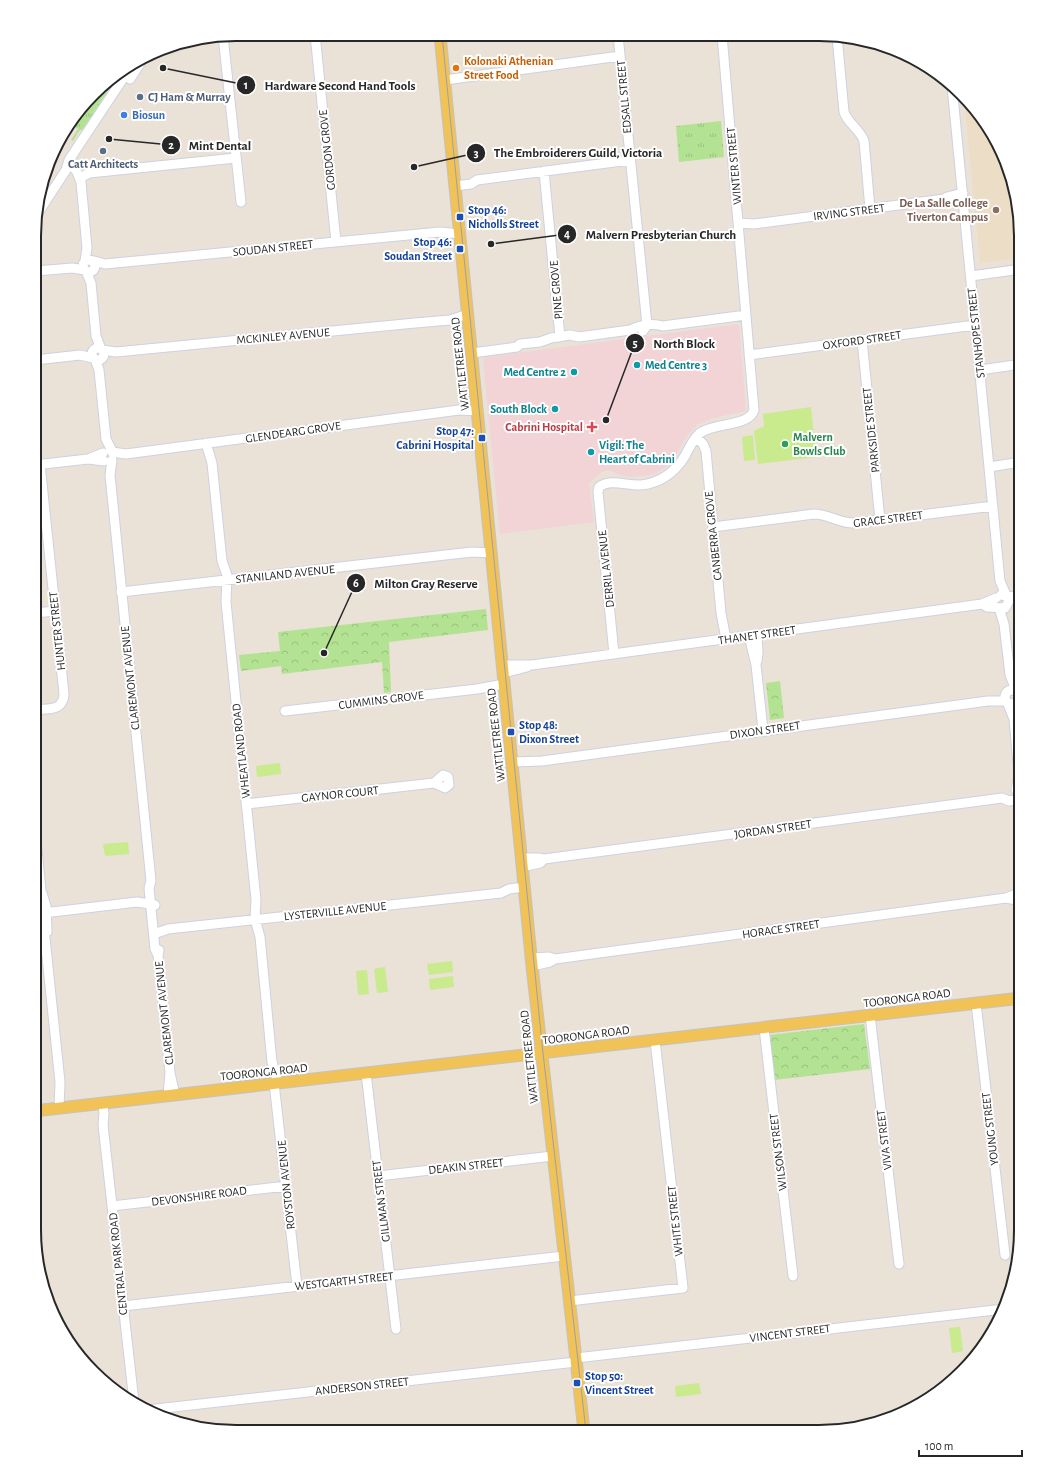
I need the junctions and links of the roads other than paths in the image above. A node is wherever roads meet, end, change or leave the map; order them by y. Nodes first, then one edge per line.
1 (224, 41) edge
2 (316, 41) edge
3 (441, 41) edge
4 (619, 41) edge
5 (723, 41) edge
6 (838, 42) edge
7 (620, 56) junction
8 (129, 73) edge
9 (445, 80) junction
10 (953, 94) edge
11 (236, 158) junction
12 (630, 160) junction
13 (67, 167) junction
14 (544, 171) junction
15 (79, 176) junction
16 (455, 183) junction
17 (963, 197) junction
18 (241, 202) dead end
19 (44, 203) edge
20 (870, 209) junction
21 (738, 226) junction
22 (460, 230) junction
23 (336, 242) junction
24 (89, 266) junction
25 (1014, 270) edge
26 (41, 271) edge
27 (971, 276) junction
28 (746, 315) junction
29 (468, 318) junction
30 (975, 325) junction
31 (645, 328) junction
32 (560, 337) junction
33 (580, 337) junction
34 (862, 340) junction
35 (540, 342) junction
36 (471, 350) junction
37 (98, 354) junction
38 (750, 355) junction
39 (41, 359) edge
40 (1014, 365) edge
41 (980, 370) junction
42 (477, 408) junction
43 (696, 437) junction
44 (210, 443) junction
45 (690, 446) junction
46 (108, 456) junction
47 (706, 460) junction
48 (1014, 463) edge
49 (41, 465) edge
50 (989, 467) junction
51 (41, 491) edge
52 (993, 506) junction
53 (880, 520) junction
54 (712, 527) junction
55 (491, 550) junction
56 (224, 581) junction
57 (121, 592) junction
58 (1014, 600) edge
59 (1002, 602) junction
60 (55, 611) junction
61 (41, 612) edge
62 (753, 635) junction
63 (723, 639) junction
64 (614, 654) junction
65 (504, 678) junction
66 (1014, 697) edge
67 (41, 710) edge
68 (285, 711) dead end
69 (1014, 719) edge
70 (763, 730) junction
71 (512, 765) junction
72 (434, 783) dead end
73 (1014, 799) edge
74 (246, 804) junction
75 (522, 863) junction
76 (525, 890) junction
77 (1014, 895) edge
78 (1006, 898) junction
79 (1014, 900) edge
80 (153, 901) junction
81 (41, 913) edge
82 (41, 918) edge
83 (258, 919) junction
84 (155, 930) junction
85 (532, 962) junction
86 (1014, 999) edge
87 (976, 1003) junction
88 (870, 1015) junction
89 (764, 1028) junction
90 (655, 1040) junction
91 (542, 1053) junction
92 (366, 1073) junction
93 (275, 1083) junction
94 (172, 1095) junction
95 (100, 1103) junction
96 (62, 1108) junction
97 (41, 1110) edge
98 (553, 1156) junction
99 (378, 1176) junction
100 (286, 1186) junction
101 (112, 1206) junction
102 (1004, 1254) dead end
103 (564, 1256) junction
104 (899, 1264) dead end
105 (390, 1276) junction
106 (792, 1276) dead end
107 (297, 1286) junction
108 (570, 1301) junction
109 (123, 1306) junction
110 (997, 1309) edge
111 (396, 1329) dead end
112 (576, 1360) junction
113 (133, 1396) edge
114 (158, 1409) edge
115 (583, 1425) edge

1 - 11 street
2 - 23 street, GORDON GROVE
3 - 9 main road, WATTLETREE ROAD
4 - 7 street, EDSALL STREET
5 - 21 street, WINTER STREET
6 - 20 street
7 - 9 street
7 - 12 street, EDSALL STREET
8 - 13 street
9 - 16 main road, WATTLETREE ROAD
10 - 17 street, STANHOPE STREET
11 - 15 street
11 - 18 street
12 - 14 street
12 - 31 street, EDSALL STREET
13 - 15 street
13 - 19 street
14 - 16 street
14 - 32 street, PINE GROVE
15 - 24 street
16 - 22 main road, WATTLETREE ROAD
17 - 20 street, IRVING STREET
17 - 27 street, STANHOPE STREET
20 - 21 street, IRVING STREET
21 - 28 street, WINTER STREET
22 - 23 street, SOUDAN STREET
22 - 29 main road, WATTLETREE ROAD
23 - 24 street, SOUDAN STREET
24 - 26 street
24 - 37 street
25 - 27 street
27 - 30 street, STANHOPE STREET
28 - 31 street
28 - 38 street, WINTER STREET
29 - 36 main road, WATTLETREE ROAD
29 - 37 street, MCKINLEY AVENUE
30 - 34 street, OXFORD STREET
30 - 41 street, STANHOPE STREET
31 - 33 street
32 - 33 street
32 - 35 street
33 - 35 street
34 - 38 street, OXFORD STREET
34 - 53 street, PARKSIDE STREET
35 - 36 street
36 - 42 main road, WATTLETREE ROAD
37 - 39 street, MCKINLEY AVENUE
37 - 46 street
38 - 43 street, WINTER STREET
40 - 41 street
41 - 50 street, STANHOPE STREET
42 - 44 street, GLENDEARG GROVE
42 - 55 main road, WATTLETREE ROAD
43 - 45 street
43 - 47 street, CANBERRA GROVE
44 - 46 street, GLENDEARG GROVE
44 - 56 street, WHEATLAND ROAD
45 - 47 street
45 - 64 street, DERRIL AVENUE
46 - 49 street, GLENDEARG GROVE
46 - 57 street, CLAREMONT AVENUE
47 - 54 street, CANBERRA GROVE
48 - 50 street
50 - 52 street, STANHOPE STREET
51 - 60 street, HUNTER STREET
52 - 53 street, GRACE STREET
52 - 59 street, STANHOPE STREET
53 - 54 street, GRACE STREET
54 - 63 street, CANBERRA GROVE
55 - 56 street, STANILAND AVENUE
55 - 65 main road, WATTLETREE ROAD
56 - 57 street, STANILAND AVENUE
56 - 74 street, WHEATLAND ROAD
57 - 80 street, CLAREMONT AVENUE
58 - 59 street, THANET STREET
59 - 62 street, THANET STREET
59 - 66 street
60 - 61 street
60 - 67 street, HUNTER STREET
62 - 63 street, THANET STREET
62 - 70 street
63 - 64 street, THANET STREET
64 - 65 street, THANET STREET
65 - 68 street, CUMMINS GROVE
65 - 71 main road, WATTLETREE ROAD
66 - 69 street
66 - 70 street, DIXON STREET
70 - 71 street, DIXON STREET
71 - 75 main road, WATTLETREE ROAD
72 - 74 street, GAYNOR COURT
73 - 75 street, JORDAN STREET
74 - 83 street, WHEATLAND ROAD
75 - 76 main road, WATTLETREE ROAD
76 - 83 street, LYSTERVILLE AVENUE
76 - 85 main road, WATTLETREE ROAD
77 - 78 street, HORACE STREET
78 - 79 street, HORACE STREET
78 - 85 street, HORACE STREET
80 - 81 street
80 - 84 street, CLAREMONT AVENUE
82 - 96 street
83 - 84 street, LYSTERVILLE AVENUE
83 - 93 street, WHEATLAND ROAD
84 - 94 street, CLAREMONT AVENUE
85 - 91 main road, WATTLETREE ROAD
86 - 87 main road, TOORONGA ROAD
87 - 88 main road, TOORONGA ROAD
87 - 102 street, YOUNG STREET
88 - 89 main road, TOORONGA ROAD
88 - 104 street, VIVA STREET
89 - 90 main road, TOORONGA ROAD
89 - 106 street, WILSON STREET
90 - 91 main road, TOORONGA ROAD
90 - 108 street, WHITE STREET
91 - 92 main road, TOORONGA ROAD
91 - 98 main road, WATTLETREE ROAD
92 - 93 main road, TOORONGA ROAD
92 - 99 street, GILLMAN STREET
93 - 94 main road, TOORONGA ROAD
93 - 100 street, ROYSTON AVENUE
94 - 95 main road, TOORONGA ROAD
95 - 96 main road, TOORONGA ROAD
95 - 101 street, CENTRAL PARK ROAD
96 - 97 main road, TOORONGA ROAD
98 - 99 street, DEAKIN STREET
98 - 103 main road, WATTLETREE ROAD
99 - 105 street, GILLMAN STREET
100 - 101 street, DEVONSHIRE ROAD
100 - 107 street, ROYSTON AVENUE
101 - 109 street, CENTRAL PARK ROAD
103 - 105 street, WESTGARTH STREET
103 - 108 main road, WATTLETREE ROAD
105 - 107 street, WESTGARTH STREET
105 - 111 street, GILLMAN STREET
107 - 109 street, WESTGARTH STREET
108 - 112 main road, WATTLETREE ROAD
109 - 113 street, CENTRAL PARK ROAD
110 - 112 street, VINCENT STREET
112 - 114 street, ANDERSON STREET
112 - 115 main road, WATTLETREE ROAD

